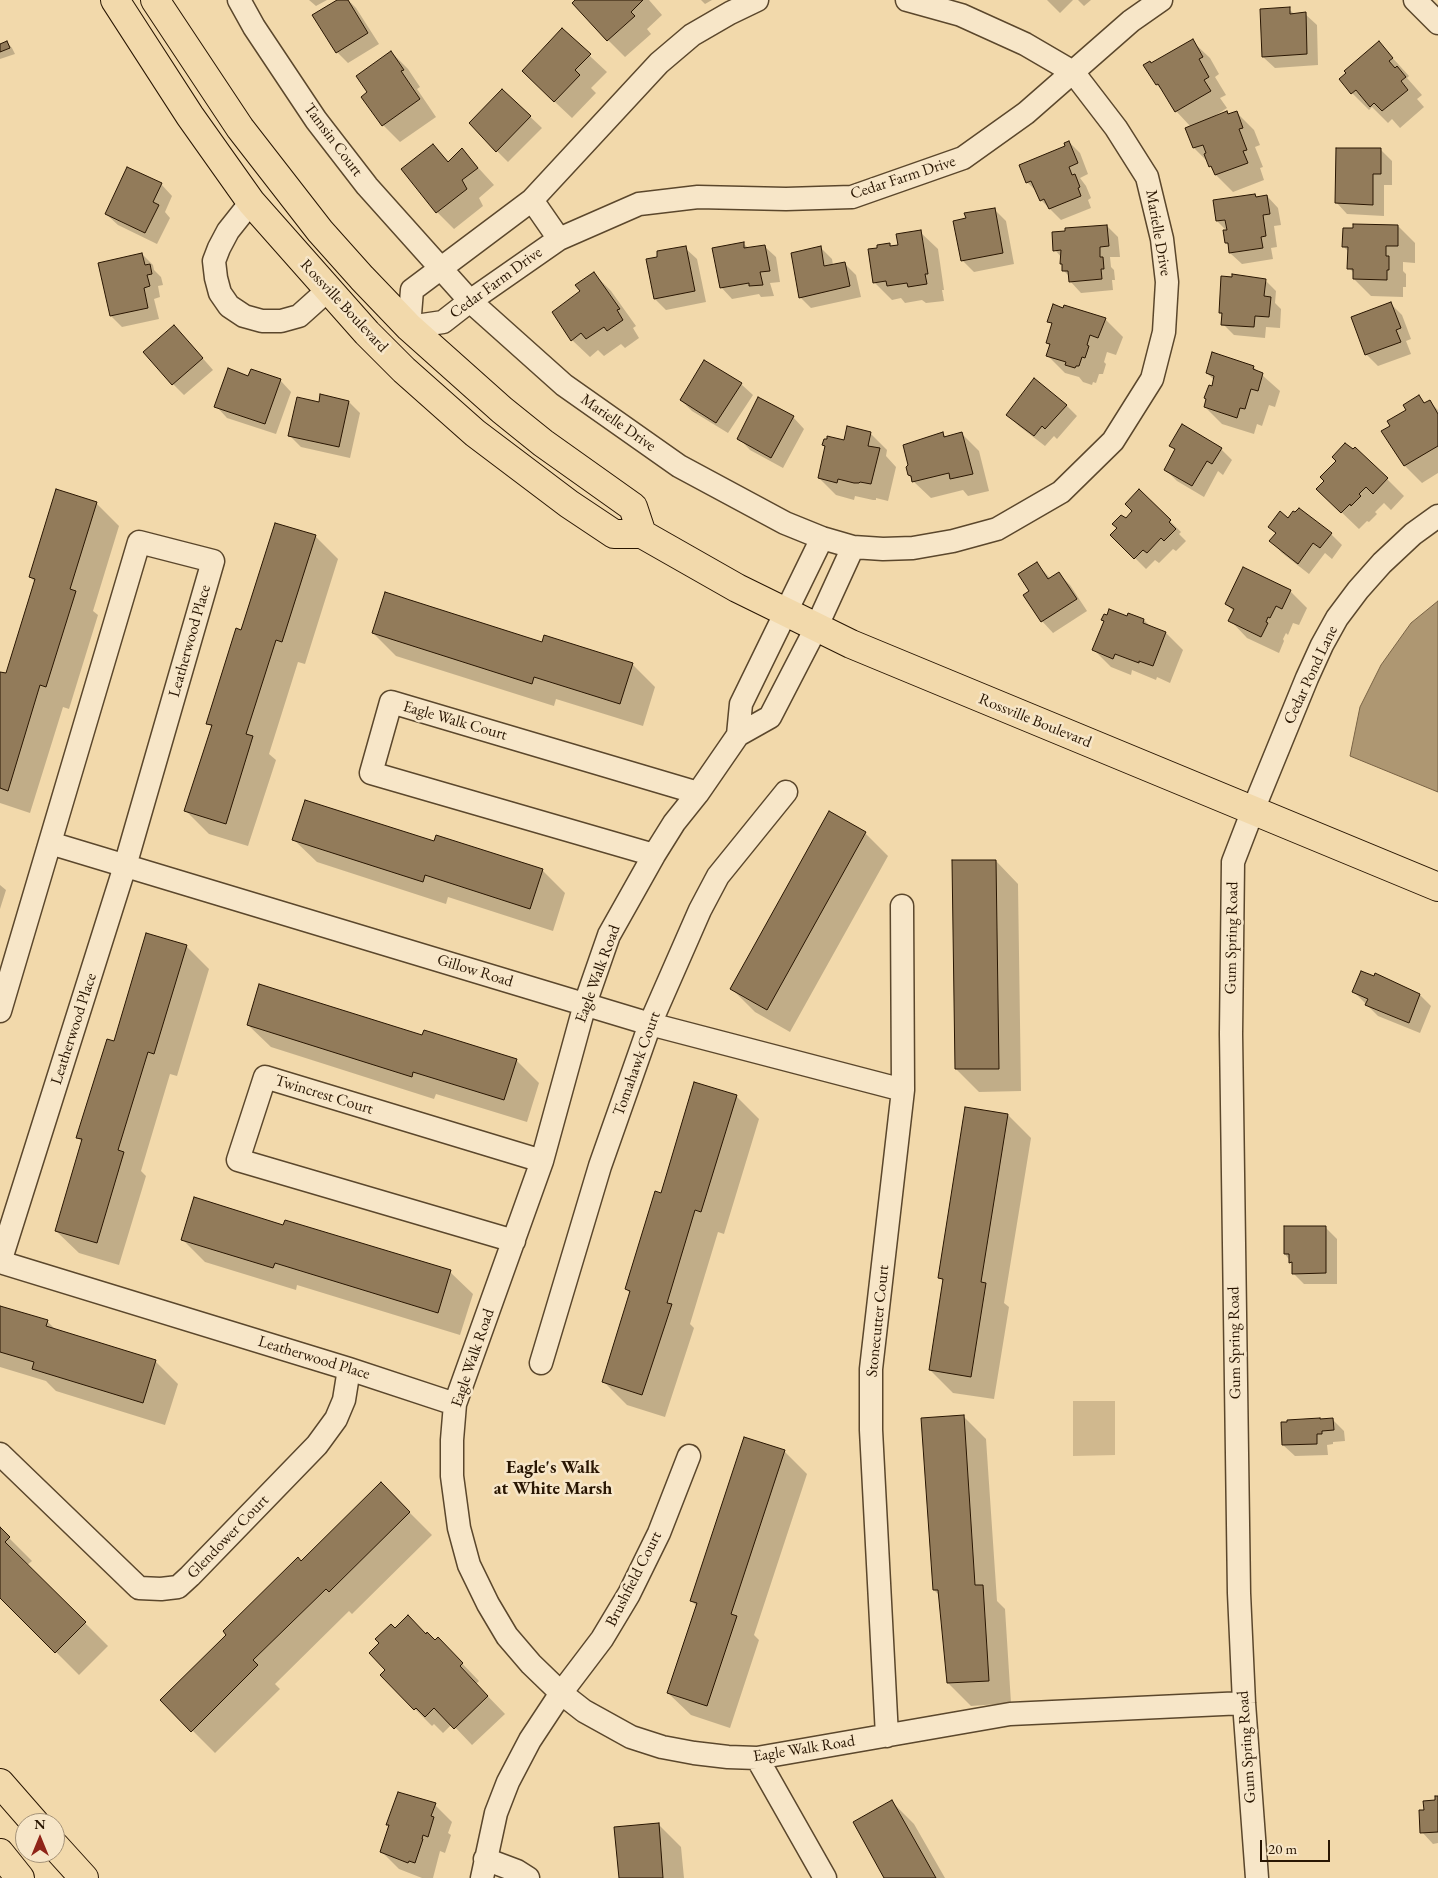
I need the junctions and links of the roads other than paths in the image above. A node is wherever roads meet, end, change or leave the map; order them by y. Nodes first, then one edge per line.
1 (114, 0) edge
2 (155, 0) edge
3 (239, 0) edge
4 (757, 0) edge
5 (907, 0) edge
6 (1162, 0) edge
7 (1415, 0) edge
8 (1438, 23) edge
9 (1074, 72) junction
10 (532, 200) junction
11 (251, 202) junction
12 (559, 239) junction
13 (442, 268) junction
14 (328, 290) junction
15 (470, 301) junction
16 (410, 327) junction
17 (1438, 516) edge
18 (642, 534) junction
19 (822, 538) junction
20 (853, 547) junction
21 (785, 613) junction
22 (816, 628) junction
23 (738, 735) junction
24 (786, 792) dead end
25 (698, 793) junction
26 (1253, 810) junction
27 (50, 843) junction
28 (654, 855) junction
29 (125, 866) junction
30 (1438, 887) edge
31 (902, 906) dead end
32 (585, 1004) junction
33 (0, 1011) edge
34 (650, 1024) junction
35 (903, 1090) junction
36 (542, 1161) junction
37 (514, 1241) junction
38 (0, 1262) edge
39 (542, 1363) dead end
40 (349, 1369) junction
41 (455, 1404) junction
42 (0, 1454) edge
43 (689, 1456) dead end
44 (561, 1693) junction
45 (1244, 1703) junction
46 (886, 1736) junction
47 (757, 1758) junction
48 (0, 1783) edge
49 (26, 1813) edge
50 (0, 1853) edge
51 (65, 1857) edge
52 (484, 1868) edge
53 (20, 1878) edge
54 (84, 1878) edge
55 (528, 1878) edge
56 (825, 1878) edge
57 (1257, 1878) edge

1 - 11 main road, Rossville Boulevard
2 - 16 main road, Rossville Boulevard
3 - 13 street, Tamsin Court
4 - 10 street
5 - 9 street
6 - 9 street, Cedar Farm Drive
7 - 8 street
9 - 12 street, Cedar Farm Drive
9 - 20 street, Marielle Drive
10 - 12 street, Cedar Farm Drive
10 - 13 street
11 - 14 main road, Rossville Boulevard
11 - 14 street
12 - 15 street, Cedar Farm Drive
13 - 15 street, Marielle Drive
13 - 16 street
14 - 18 main road, Rossville Boulevard
15 - 16 street, Cedar Farm Drive
15 - 19 street, Marielle Drive
16 - 18 main road, Rossville Boulevard
17 - 26 street, Cedar Pond Lane
18 - 21 main road, Rossville Boulevard
19 - 20 street, Marielle Drive
19 - 21 street
20 - 22 street
21 - 22 main road, Rossville Boulevard
21 - 23 street, Eagle Walk Road
22 - 23 street, Eagle Walk Road
22 - 26 main road, Rossville Boulevard
23 - 25 street, Eagle Walk Road
24 - 34 street, Tomahawk Court
25 - 28 street, Eagle Walk Road
25 - 28 street, Eagle Walk Court
26 - 30 main road, Rossville Boulevard
26 - 45 street, Gum Spring Road
27 - 29 street, Gillow Road
27 - 29 street, Leatherwood Place
27 - 33 street, Leatherwood Place
28 - 32 street, Eagle Walk Road
29 - 32 street, Gillow Road
29 - 38 street, Leatherwood Place
31 - 35 street, Stonecutter Court
32 - 34 street, Gillow Road
32 - 36 street, Eagle Walk Road
34 - 35 street, Gillow Road
34 - 39 street, Tomahawk Court
35 - 46 street, Stonecutter Court
36 - 37 street, Eagle Walk Road
36 - 37 street, Twincrest Court
37 - 41 street, Eagle Walk Road
38 - 40 street, Leatherwood Place
40 - 41 street, Leatherwood Place
40 - 42 street, Glendower Court
41 - 44 street, Eagle Walk Road
43 - 44 street, Brushfield Court
44 - 47 street, Eagle Walk Road
44 - 52 street, Brushfield Court
45 - 46 street, Eagle Walk Road
45 - 57 street, Gum Spring Road
46 - 47 street, Eagle Walk Road
47 - 56 street
48 - 49 main road
50 - 53 main road
51 - 54 main road
52 - 55 street

